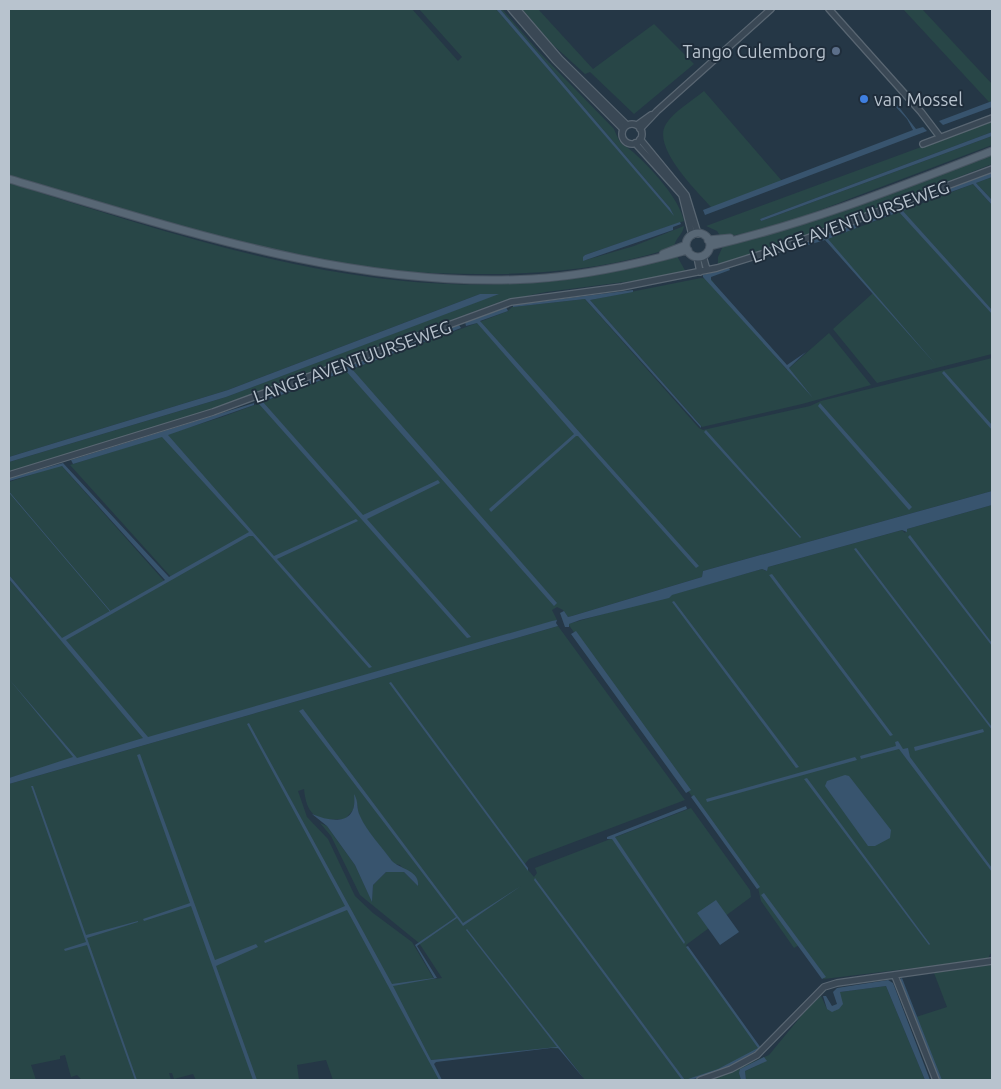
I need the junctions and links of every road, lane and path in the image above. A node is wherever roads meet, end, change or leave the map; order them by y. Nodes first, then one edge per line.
1 (511, 9) edge
2 (516, 9) edge
3 (771, 9) edge
4 (829, 9) edge
5 (992, 118) edge
6 (625, 127) junction
7 (639, 127) junction
8 (940, 137) junction
9 (637, 141) junction
10 (923, 144) dead end
11 (992, 151) edge
12 (992, 169) edge
13 (9, 179) edge
14 (695, 234) junction
15 (709, 243) junction
16 (687, 248) junction
17 (700, 256) junction
18 (703, 271) junction
19 (9, 475) edge
20 (992, 961) edge
21 (895, 976) junction
22 (700, 1080) edge
23 (936, 1080) edge

1 - 6 street
2 - 6 street
3 - 7 street
4 - 8 street
5 - 8 street
6 - 7 street
6 - 9 street
7 - 9 street
8 - 10 street
9 - 14 street
11 - 15 main road
12 - 18 street, LANGE AVENTUURSEWEG
13 - 16 main road
14 - 15 main road
14 - 16 main road
15 - 17 main road
16 - 17 main road
17 - 18 street
18 - 19 street, LANGE AVENTUURSEWEG
20 - 21 street
21 - 22 street
21 - 23 street

